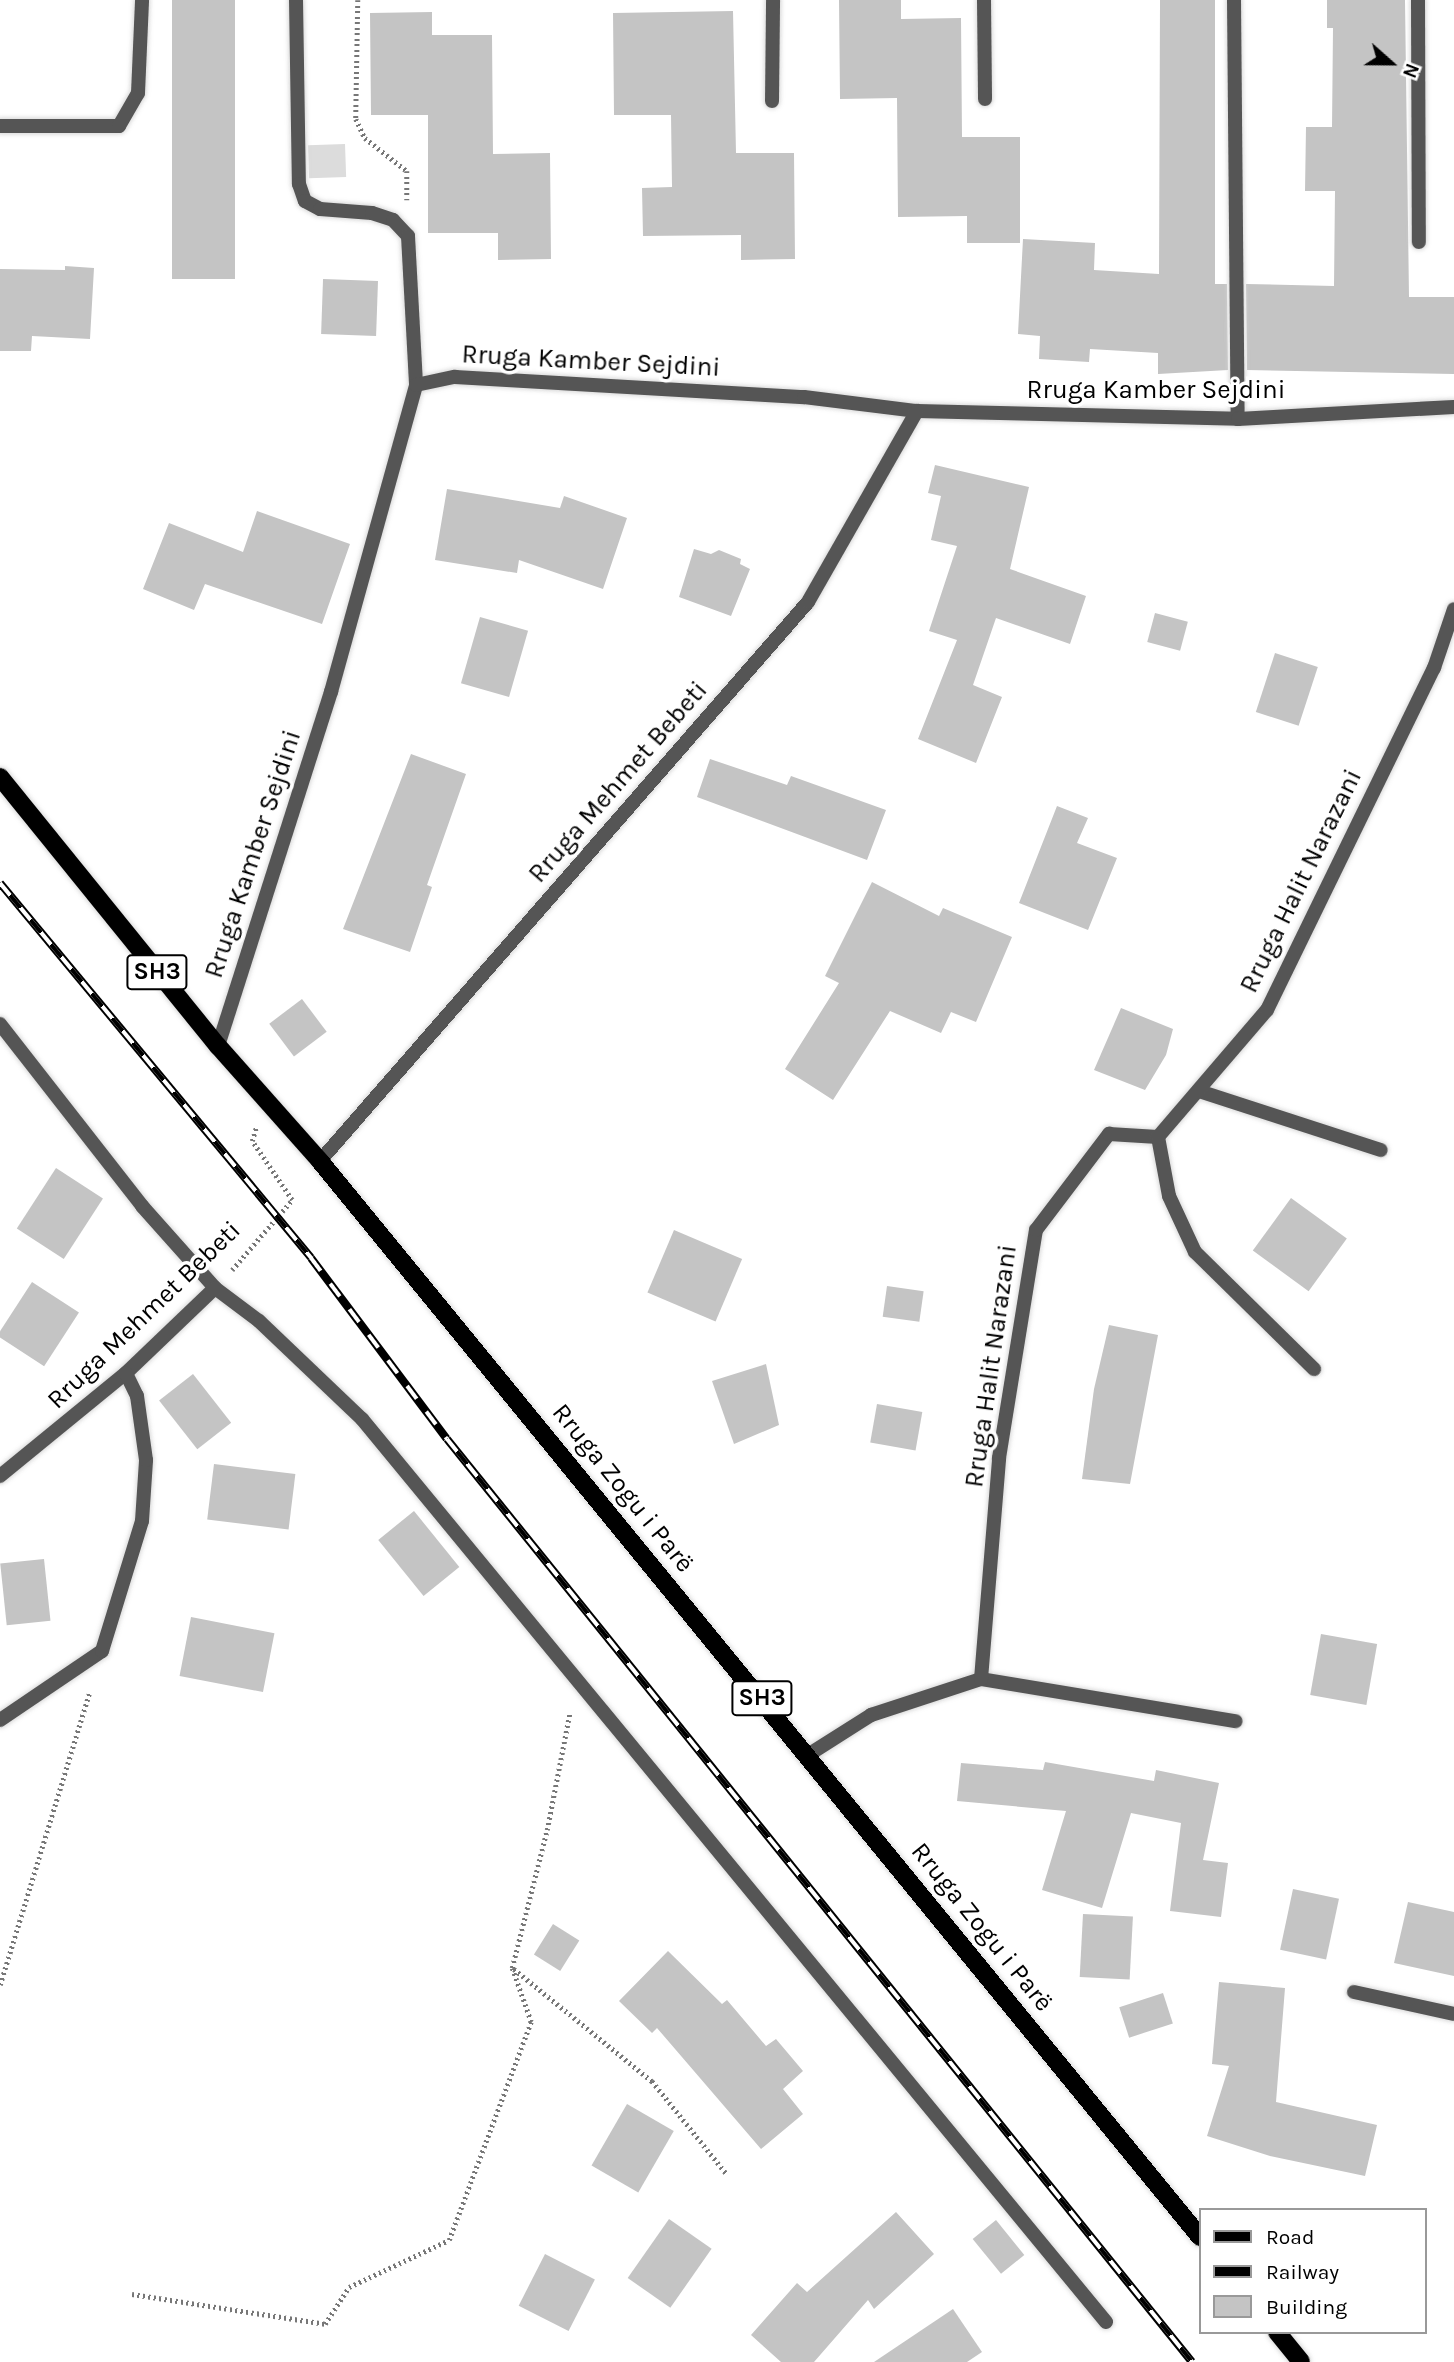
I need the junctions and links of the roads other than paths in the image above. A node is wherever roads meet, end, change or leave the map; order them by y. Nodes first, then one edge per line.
1 (142, 0) edge
2 (296, 0) edge
3 (772, 0) edge
4 (984, 0) edge
5 (1234, 0) edge
6 (1418, 0) edge
7 (985, 99) dead end
8 (772, 101) dead end
9 (0, 126) edge
10 (1419, 242) dead end
11 (416, 385) junction
12 (1454, 407) edge
13 (918, 411) junction
14 (1238, 419) junction
15 (1454, 609) edge
16 (0, 777) edge
17 (0, 1024) edge
18 (218, 1046) junction
19 (1199, 1091) junction
20 (1158, 1137) junction
21 (1381, 1150) dead end
22 (320, 1161) junction
23 (215, 1288) junction
24 (1314, 1369) dead end
25 (126, 1373) junction
26 (2, 1473) edge
27 (981, 1679) junction
28 (0, 1720) edge
29 (1236, 1721) dead end
30 (808, 1755) junction
31 (1354, 1992) dead end
32 (1454, 2014) edge
33 (1198, 2235) edge
34 (1106, 2322) dead end
35 (1279, 2334) edge
36 (1301, 2362) edge

1 - 9 street
2 - 11 street
3 - 8 street
4 - 7 street
5 - 14 street
6 - 10 street
11 - 13 street, Rruga Kamber Sejdini
11 - 18 street, Rruga Kamber Sejdini
12 - 14 street, Rruga Kamber Sejdini
13 - 14 street, Rruga Kamber Sejdini
13 - 22 street, Rruga Mehmet Bebeti
15 - 19 street, Rruga Halit Narazani
16 - 18 main road, Rruga Zogu i Parë / SH3
17 - 23 street
18 - 22 main road, Rruga Zogu i Parë / SH3
19 - 20 street, Rruga Halit Narazani
19 - 21 street
20 - 24 street
20 - 27 street, Rruga Halit Narazani
22 - 30 main road, Rruga Zogu i Parë / SH3
23 - 25 street, Rruga Mehmet Bebeti
23 - 34 street
25 - 26 street, Rruga Mehmet Bebeti
25 - 28 street
27 - 29 street
27 - 30 street
30 - 33 main road, Rruga Zogu i Parë / SH3
31 - 32 street
35 - 36 main road

